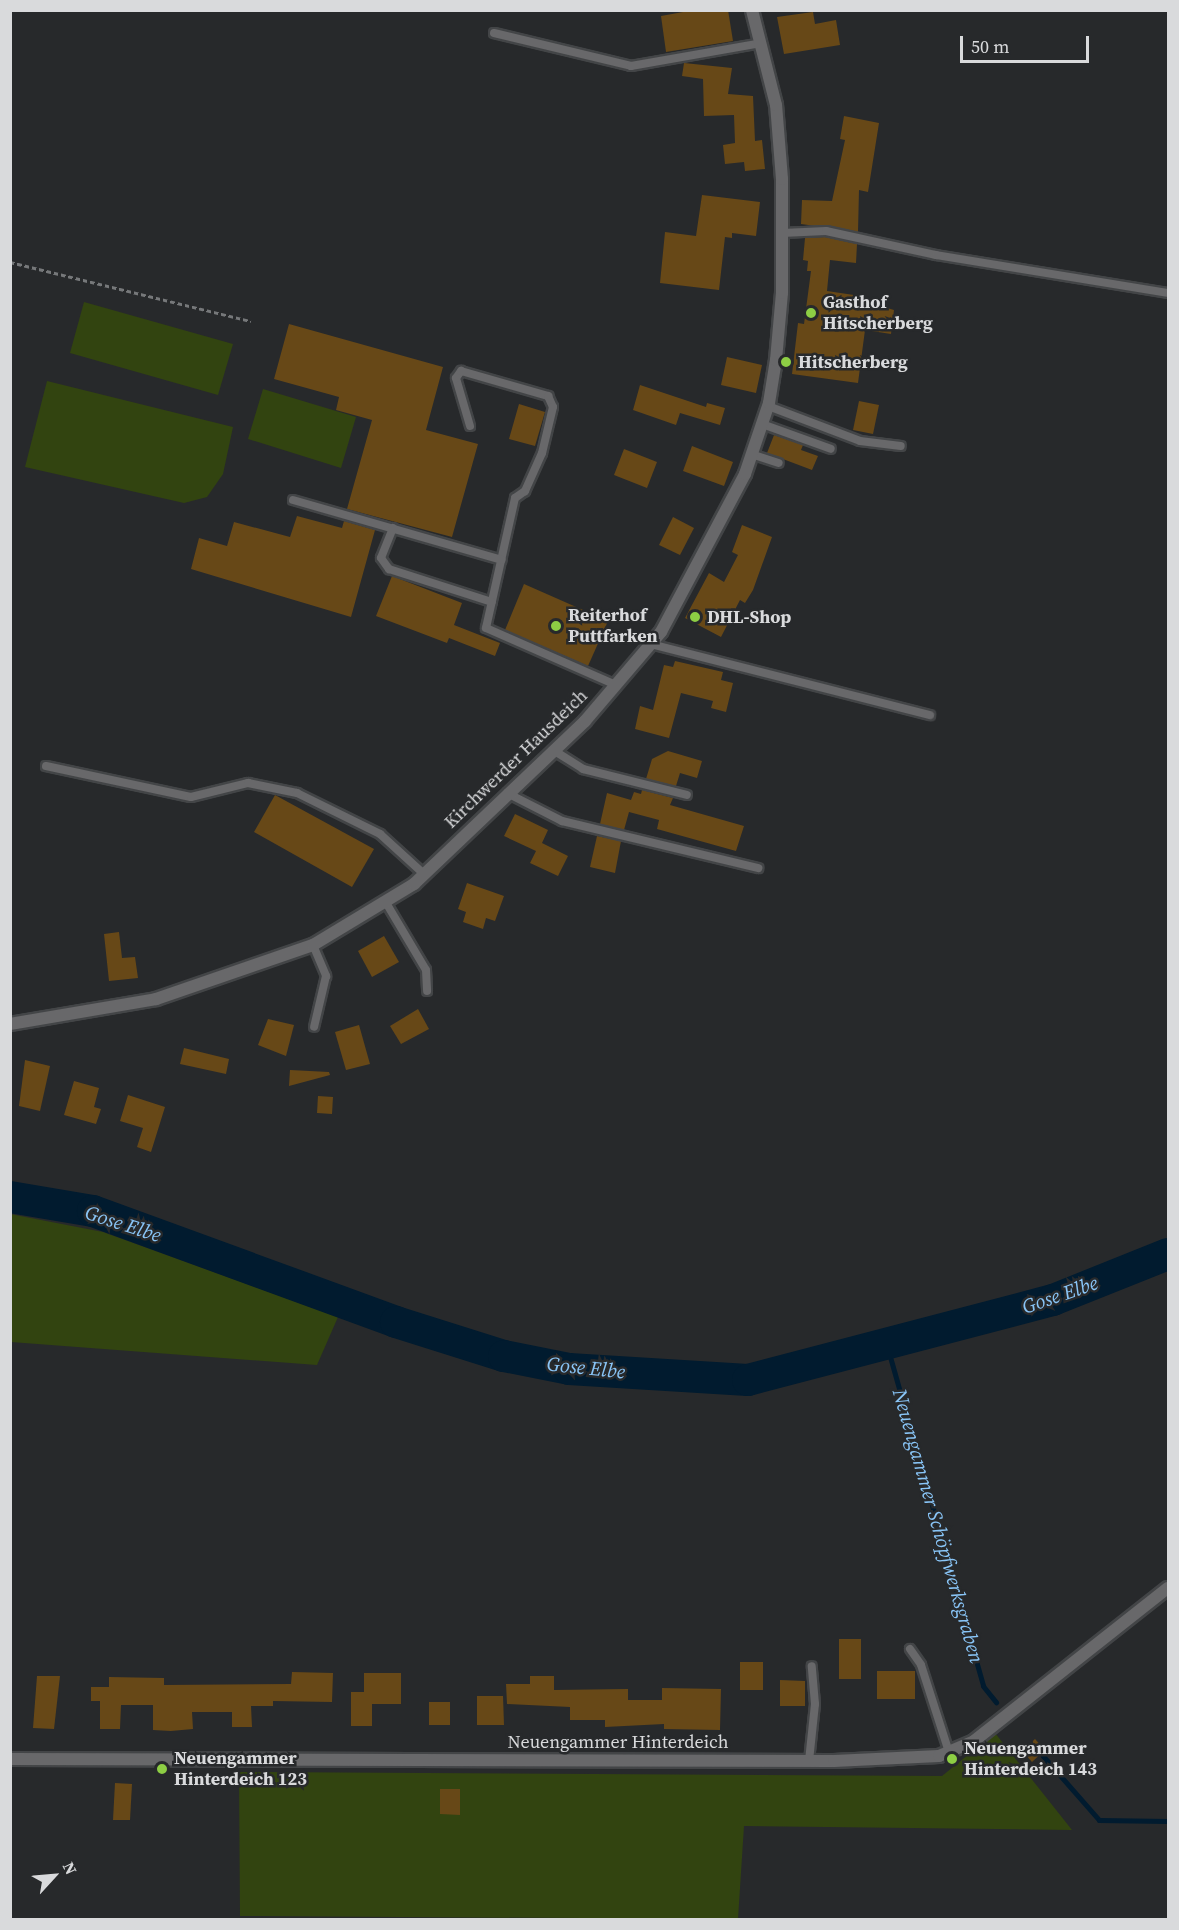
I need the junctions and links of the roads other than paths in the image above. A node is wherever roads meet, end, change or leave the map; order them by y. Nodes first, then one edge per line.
1 (752, 10) edge
2 (494, 33) dead end
3 (760, 43) junction
4 (782, 233) junction
5 (1168, 293) edge
6 (768, 406) junction
7 (762, 424) junction
8 (470, 426) dead end
9 (901, 446) dead end
10 (831, 449) dead end
11 (751, 454) junction
12 (779, 464) dead end
13 (293, 500) dead end
14 (393, 528) junction
15 (502, 560) junction
16 (492, 602) junction
17 (651, 644) junction
18 (616, 685) junction
19 (930, 715) dead end
20 (553, 750) junction
21 (46, 766) dead end
22 (507, 793) junction
23 (687, 795) dead end
24 (758, 868) dead end
25 (424, 874) junction
26 (385, 901) junction
27 (314, 945) junction
28 (427, 991) dead end
29 (10, 1024) edge
30 (314, 1027) dead end
31 (1168, 1588) edge
32 (910, 1649) dead end
33 (812, 1666) dead end
34 (949, 1752) junction
35 (10, 1760) edge
36 (809, 1761) junction

1 - 3 street, Kirchwerder Hausdeich
2 - 3 lane
3 - 4 street, Kirchwerder Hausdeich
4 - 5 lane
4 - 6 street, Kirchwerder Hausdeich
6 - 7 street, Kirchwerder Hausdeich
6 - 9 lane
7 - 10 lane
7 - 11 street, Kirchwerder Hausdeich
8 - 15 lane
11 - 12 lane
11 - 17 street, Kirchwerder Hausdeich
13 - 14 lane
14 - 15 lane
14 - 16 lane
15 - 16 lane
16 - 18 lane
17 - 18 street, Kirchwerder Hausdeich
17 - 19 lane
18 - 20 street, Kirchwerder Hausdeich
20 - 22 street, Kirchwerder Hausdeich
20 - 23 lane
21 - 25 lane
22 - 24 lane
22 - 25 street, Kirchwerder Hausdeich
25 - 26 street, Kirchwerder Hausdeich
26 - 27 street, Kirchwerder Hausdeich
26 - 28 lane
27 - 29 street, Kirchwerder Hausdeich
27 - 30 lane
31 - 34 street, Neuengammer Hinterdeich
32 - 34 lane
33 - 36 lane
34 - 36 street, Neuengammer Hinterdeich
35 - 36 street, Neuengammer Hinterdeich

